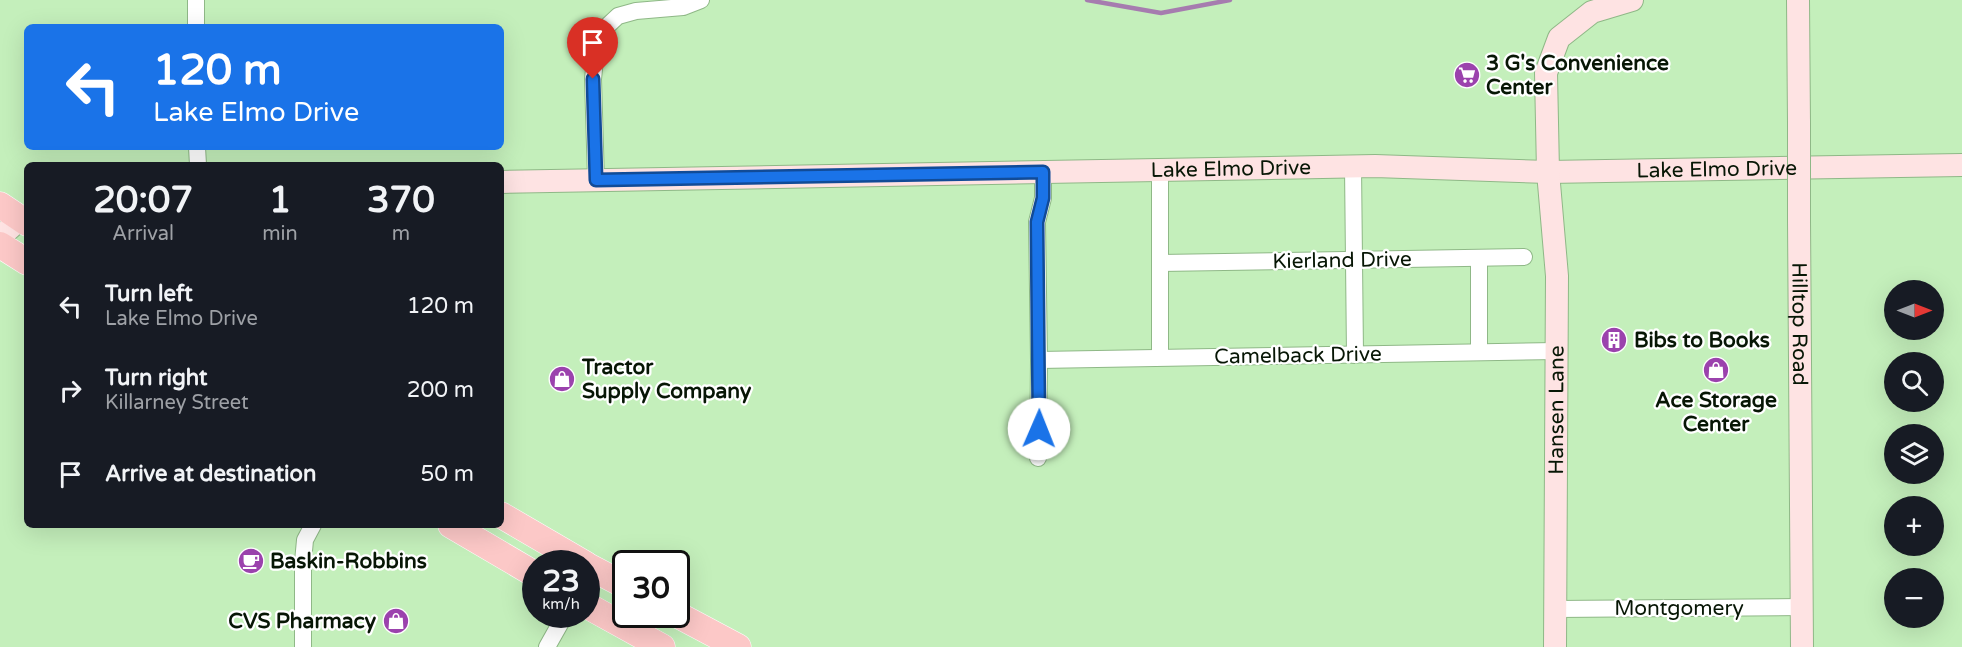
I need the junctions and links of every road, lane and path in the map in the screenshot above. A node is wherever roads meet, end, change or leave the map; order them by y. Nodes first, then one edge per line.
1 (196, 0) edge
2 (701, 0) edge
3 (1632, 0) edge
4 (1798, 0) edge
5 (196, 24) edge
6 (1962, 165) edge
7 (1353, 166) junction
8 (1160, 170) junction
9 (1043, 172) junction
10 (1548, 172) junction
11 (596, 180) junction
12 (504, 182) edge
13 (19, 216) edge
14 (0, 237) edge
15 (0, 245) edge
16 (1524, 257) dead end
17 (1479, 258) junction
18 (1355, 259) junction
19 (24, 260) edge
20 (1160, 263) junction
21 (1479, 351) junction
22 (1557, 351) junction
23 (1355, 355) junction
24 (1160, 357) junction
25 (1039, 360) junction
26 (1038, 458) dead end
27 (504, 517) edge
28 (311, 528) edge
29 (456, 528) edge
30 (562, 550) edge
31 (522, 567) edge
32 (1802, 607) junction
33 (1555, 609) junction
34 (600, 613) edge
35 (690, 623) edge
36 (558, 628) edge
37 (724, 644) edge
38 (303, 647) edge
39 (548, 647) edge
40 (662, 647) edge
41 (1555, 647) edge
42 (1802, 647) edge

1 - 5 street
2 - 11 street
3 - 10 main road, Hansen Lane
4 - 32 main road, Hilltop Road, bridge
6 - 10 main road, Lake Elmo Drive
7 - 8 main road, Lake Elmo Drive
7 - 10 main road, Lake Elmo Drive
7 - 18 street
8 - 9 main road, Lake Elmo Drive
8 - 20 street
9 - 11 main road, Lake Elmo Drive
9 - 25 street
10 - 22 main road, Hansen Lane
11 - 12 main road, Lake Elmo Drive
13 - 14 main road
15 - 19 main road
16 - 17 street, Kierland Drive
17 - 18 street, Kierland Drive
17 - 21 street
18 - 20 street, Kierland Drive
18 - 23 street
20 - 24 street
21 - 22 street, Camelback Drive
21 - 23 street, Camelback Drive
22 - 33 main road, Hansen Lane
23 - 24 street, Camelback Drive
24 - 25 street, Camelback Drive
25 - 26 street
27 - 30 main road
28 - 38 street
29 - 31 main road
32 - 33 street, Montgomery
32 - 42 main road, Hilltop Road
33 - 41 main road, Hansen Lane
34 - 40 main road
35 - 37 main road
36 - 39 street

